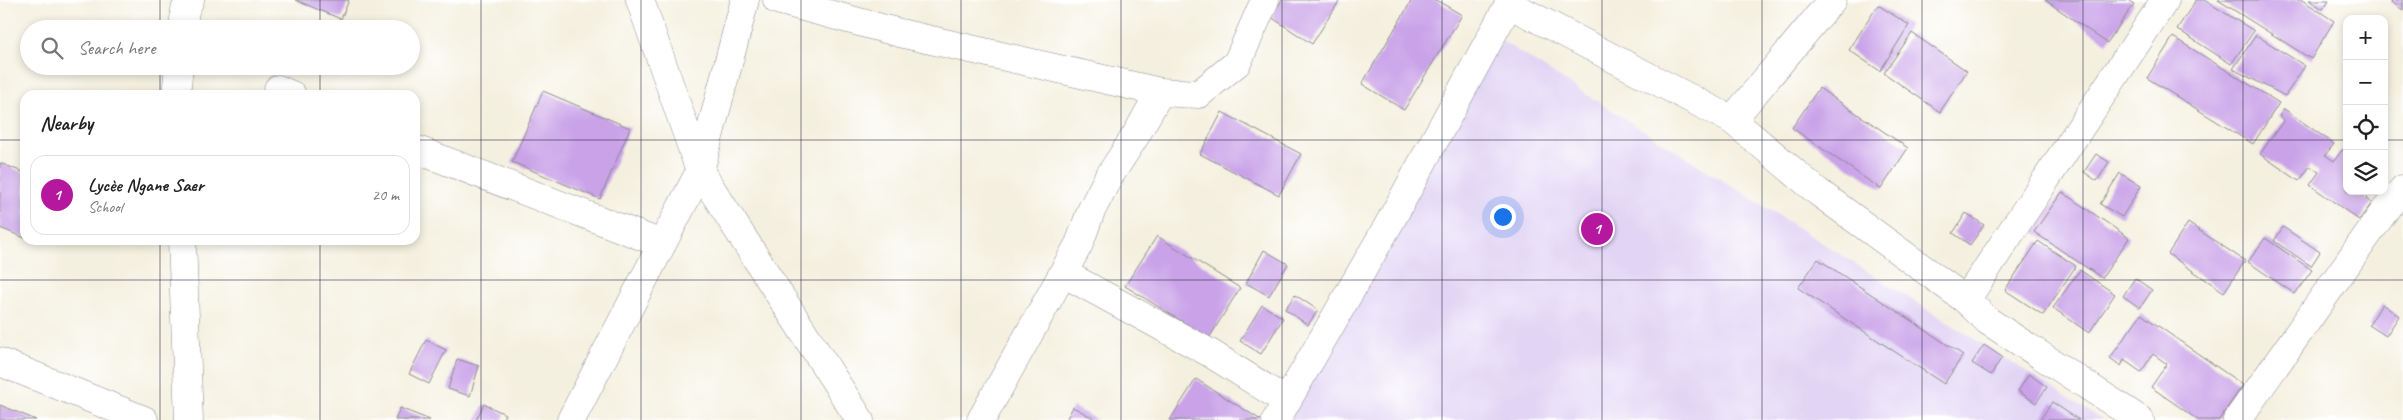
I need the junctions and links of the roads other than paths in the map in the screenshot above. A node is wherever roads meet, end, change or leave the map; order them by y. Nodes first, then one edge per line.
1 (190, 0) edge
2 (640, 0) edge
3 (745, 0) edge
4 (777, 0) edge
5 (1265, 0) edge
6 (1832, 0) edge
7 (2165, 0) edge
8 (1510, 2) edge
9 (184, 20) edge
10 (179, 75) edge
11 (177, 90) edge
12 (1160, 92) junction
13 (1732, 120) junction
14 (420, 151) edge
15 (700, 171) junction
16 (2403, 189) edge
17 (662, 244) junction
18 (182, 245) edge
19 (1062, 273) junction
20 (1966, 300) junction
21 (0, 362) edge
22 (1281, 411) edge
23 (144, 420) edge
24 (189, 420) edge
25 (571, 420) edge
26 (860, 420) edge
27 (981, 420) edge
28 (2140, 420) edge
29 (2238, 420) edge

1 - 9 street
2 - 15 street
3 - 15 street
4 - 12 street
5 - 12 street
6 - 13 street
7 - 20 street
8 - 13 street
8 - 22 street
10 - 11 street
12 - 19 street
13 - 20 street
14 - 17 street
15 - 17 street
15 - 26 street
16 - 29 street
17 - 25 street
18 - 24 street
19 - 22 street
19 - 27 street
20 - 28 street
21 - 23 street

